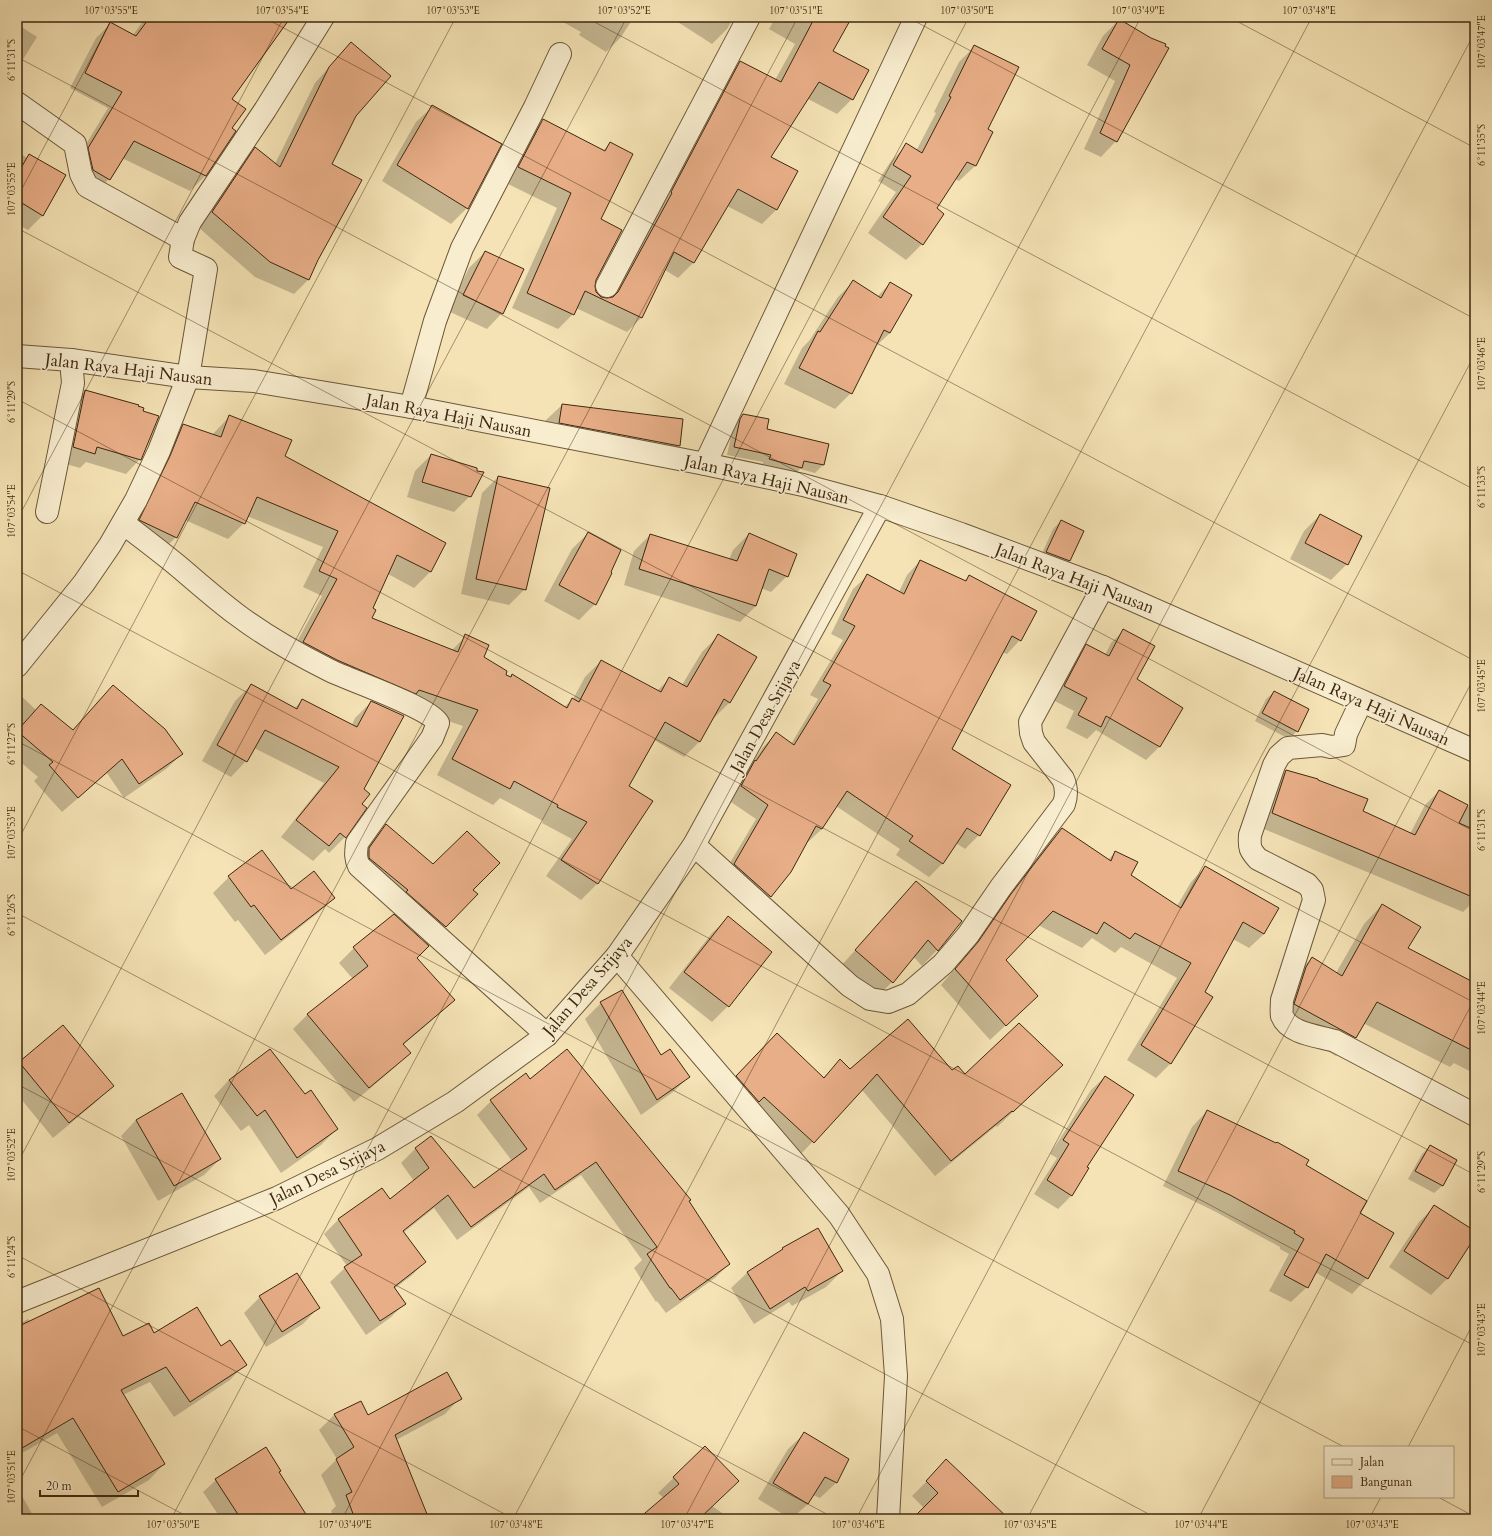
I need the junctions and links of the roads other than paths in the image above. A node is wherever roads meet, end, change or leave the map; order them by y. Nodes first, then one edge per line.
1 (323, 17) edge
2 (749, 17) edge
3 (916, 17) edge
4 (560, 54) dead end
5 (17, 103) edge
6 (183, 238) junction
7 (607, 286) dead end
8 (17, 356) edge
9 (71, 360) junction
10 (188, 377) junction
11 (411, 407) junction
12 (705, 464) junction
13 (880, 506) junction
14 (47, 512) dead end
15 (123, 523) junction
16 (1103, 587) junction
17 (17, 666) edge
18 (1361, 702) junction
19 (1473, 746) edge
20 (694, 845) junction
21 (617, 956) junction
22 (547, 1035) junction
23 (1475, 1115) edge
24 (17, 1302) edge
25 (888, 1519) edge

1 - 6 street
2 - 7 street
3 - 12 street
4 - 11 street
5 - 6 street
6 - 10 street
8 - 9 street, Jalan Raya Haji Nausan
9 - 10 street, Jalan Raya Haji Nausan
9 - 14 street
10 - 11 street, Jalan Raya Haji Nausan
10 - 15 street
11 - 12 street, Jalan Raya Haji Nausan
12 - 13 street, Jalan Raya Haji Nausan
13 - 16 street, Jalan Raya Haji Nausan
13 - 20 street, Jalan Desa Srijaya
15 - 17 street
15 - 22 street
16 - 18 street, Jalan Raya Haji Nausan
16 - 20 street
18 - 19 street, Jalan Raya Haji Nausan
18 - 23 street
20 - 21 street, Jalan Desa Srijaya
21 - 22 street, Jalan Desa Srijaya
21 - 25 street
22 - 24 street, Jalan Desa Srijaya

